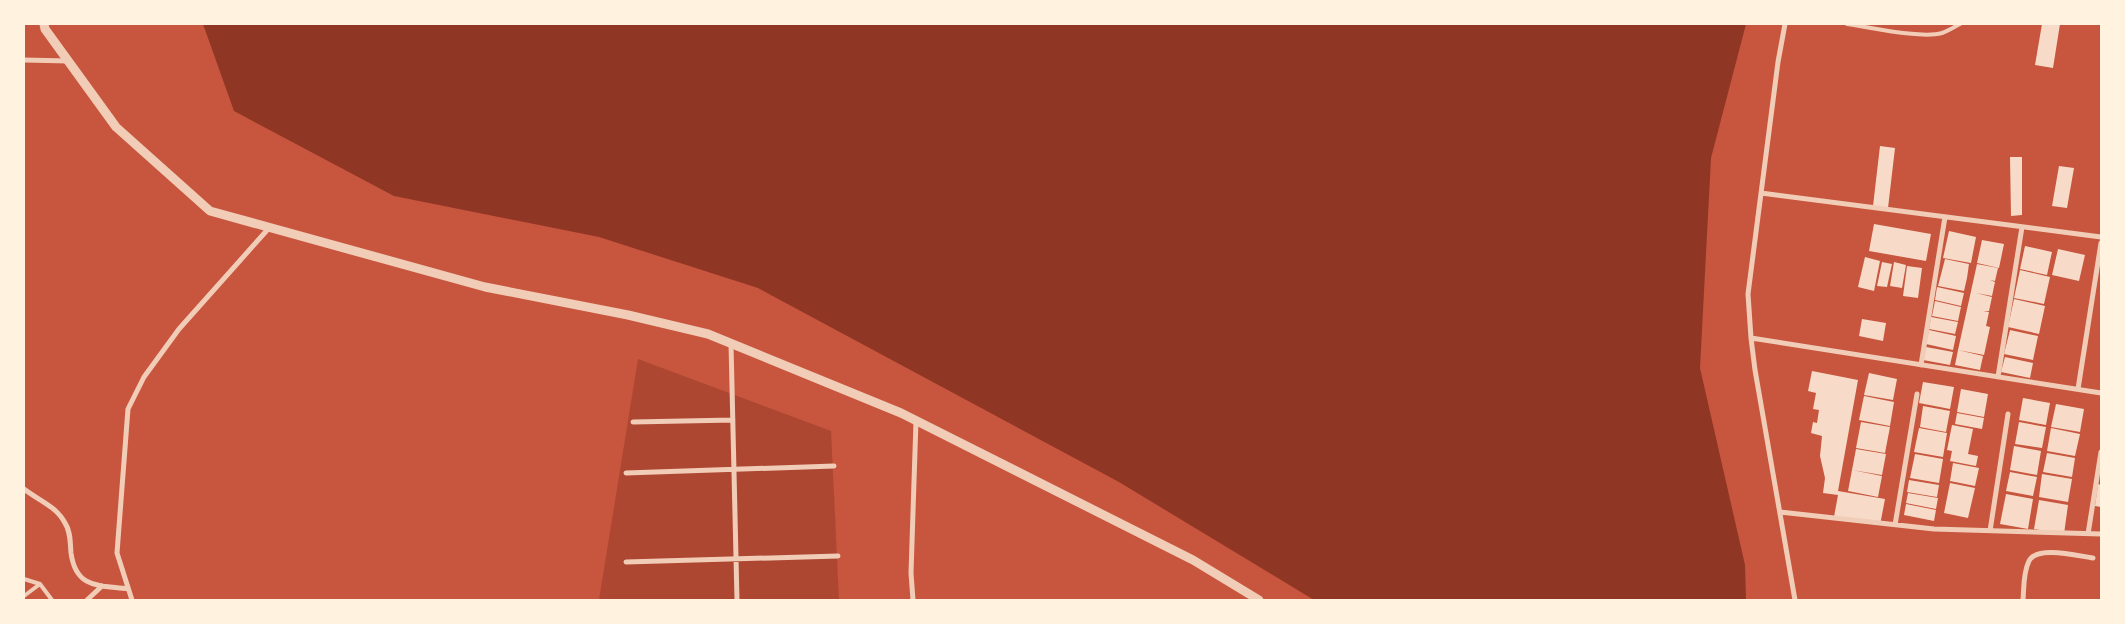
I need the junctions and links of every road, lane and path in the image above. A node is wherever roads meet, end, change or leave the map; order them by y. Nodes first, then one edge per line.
1 (44, 24) edge
2 (1785, 24) edge
3 (1847, 24) edge
4 (1960, 24) edge
5 (24, 60) edge
6 (68, 61) junction
7 (1761, 193) junction
8 (1945, 217) junction
9 (270, 227) junction
10 (2022, 227) junction
11 (2101, 237) edge
12 (2101, 243) edge
13 (1751, 338) junction
14 (731, 344) junction
15 (1920, 365) junction
16 (1998, 377) junction
17 (2078, 390) junction
18 (2101, 393) edge
19 (1917, 394) dead end
20 (2008, 414) dead end
21 (733, 420) junction
22 (916, 421) junction
23 (633, 422) dead end
24 (2101, 452) edge
25 (834, 466) dead end
26 (734, 470) junction
27 (626, 473) dead end
28 (24, 489) edge
29 (24, 496) edge
30 (34, 496) junction
31 (1780, 512) junction
32 (1895, 525) junction
33 (1990, 531) junction
34 (2088, 534) junction
35 (2101, 534) edge
36 (838, 556) dead end
37 (2092, 558) dead end
38 (736, 559) junction
39 (626, 562) dead end
40 (24, 579) edge
41 (40, 584) junction
42 (102, 586) junction
43 (128, 589) junction
44 (24, 596) edge
45 (52, 600) edge
46 (86, 600) edge
47 (132, 600) edge
48 (737, 600) edge
49 (913, 600) edge
50 (1259, 600) edge
51 (1795, 600) edge
52 (2023, 600) edge

1 - 6 street
2 - 7 street
3 - 4 lane
5 - 6 street
6 - 9 street
7 - 8 street
7 - 13 street
8 - 10 street
8 - 15 street
9 - 14 street
9 - 43 street
10 - 11 street
10 - 16 street
12 - 17 street
13 - 15 street
13 - 31 street
14 - 21 street
14 - 22 street
15 - 16 street
16 - 17 street
17 - 18 street
19 - 32 street
20 - 33 street
21 - 23 street
21 - 26 street
22 - 49 street
22 - 50 street
24 - 34 street
25 - 26 street
26 - 27 street
26 - 38 street
28 - 30 street
29 - 30 street
30 - 42 street
31 - 32 street
31 - 51 street
32 - 33 street
33 - 34 street
34 - 35 street
36 - 38 street
37 - 52 street
38 - 39 street
38 - 48 street
40 - 41 lane
41 - 44 lane
41 - 45 lane
42 - 43 street
42 - 46 street
43 - 47 street

